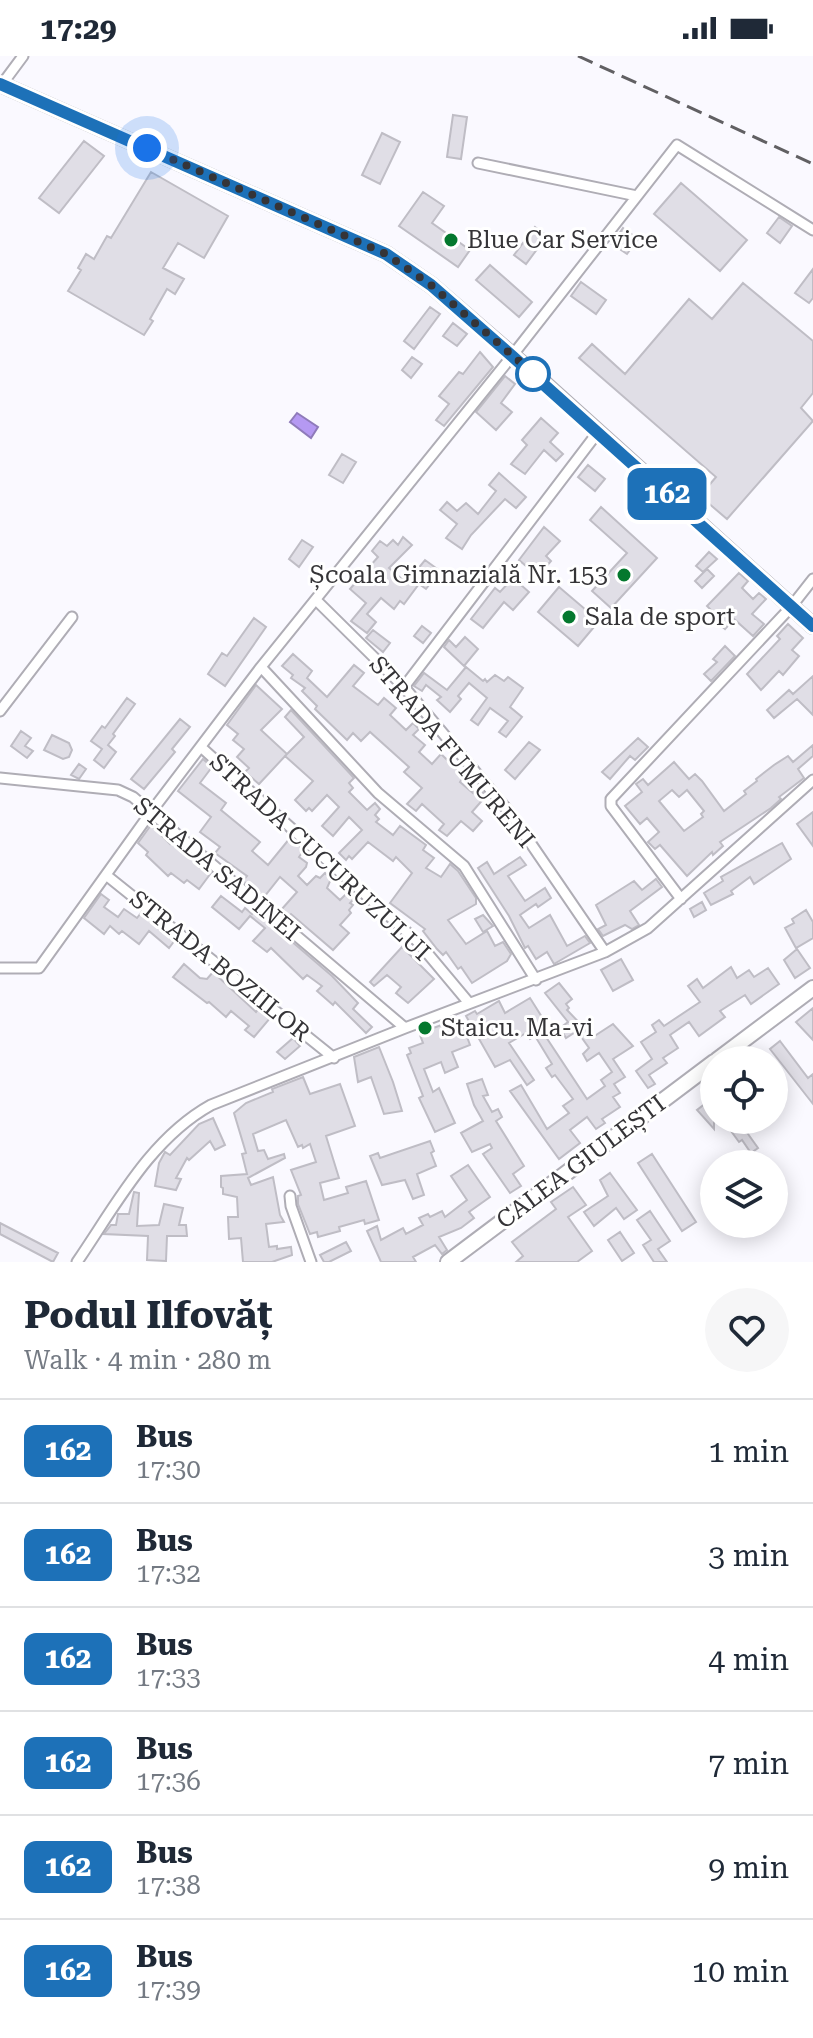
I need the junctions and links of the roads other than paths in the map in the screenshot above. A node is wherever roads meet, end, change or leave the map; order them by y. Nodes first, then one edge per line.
1 (23, 56) edge
2 (0, 85) edge
3 (478, 163) dead end
4 (637, 196) junction
5 (813, 230) edge
6 (512, 356) junction
7 (598, 432) junction
8 (813, 579) edge
9 (316, 600) junction
10 (791, 607) junction
11 (72, 617) dead end
12 (813, 626) edge
13 (261, 667) junction
14 (404, 687) junction
15 (0, 711) edge
16 (202, 748) junction
17 (0, 778) edge
18 (813, 780) edge
19 (151, 812) junction
20 (106, 875) junction
21 (681, 899) junction
22 (605, 952) junction
23 (0, 968) edge
24 (536, 980) junction
25 (813, 988) edge
26 (469, 1003) junction
27 (405, 1028) junction
28 (735, 1046) edge
29 (334, 1058) junction
30 (700, 1072) edge
31 (290, 1196) dead end
32 (77, 1262) edge
33 (311, 1262) edge
34 (448, 1262) edge

1 - 2 street
2 - 6 main road
3 - 4 street
4 - 5 street
4 - 6 street
6 - 7 main road
6 - 9 street
7 - 10 main road
7 - 14 street
8 - 10 street
9 - 13 street
9 - 14 street, STRADA FUMURENI
10 - 12 main road
10 - 21 street
11 - 15 street
13 - 16 street
13 - 24 street
14 - 22 street, STRADA FUMURENI
16 - 19 street
16 - 26 street, STRADA CUCURUZULUI
17 - 19 street, STRADA SADINEI
18 - 21 street
19 - 20 street
19 - 27 street, STRADA SADINEI
20 - 23 street
20 - 29 street, STRADA BOZIILOR
21 - 22 street
22 - 24 street
24 - 26 street
25 - 28 main road, CALEA GIULEȘTI
26 - 27 street
27 - 29 street
29 - 32 street
30 - 34 main road, CALEA GIULEȘTI
31 - 33 street

